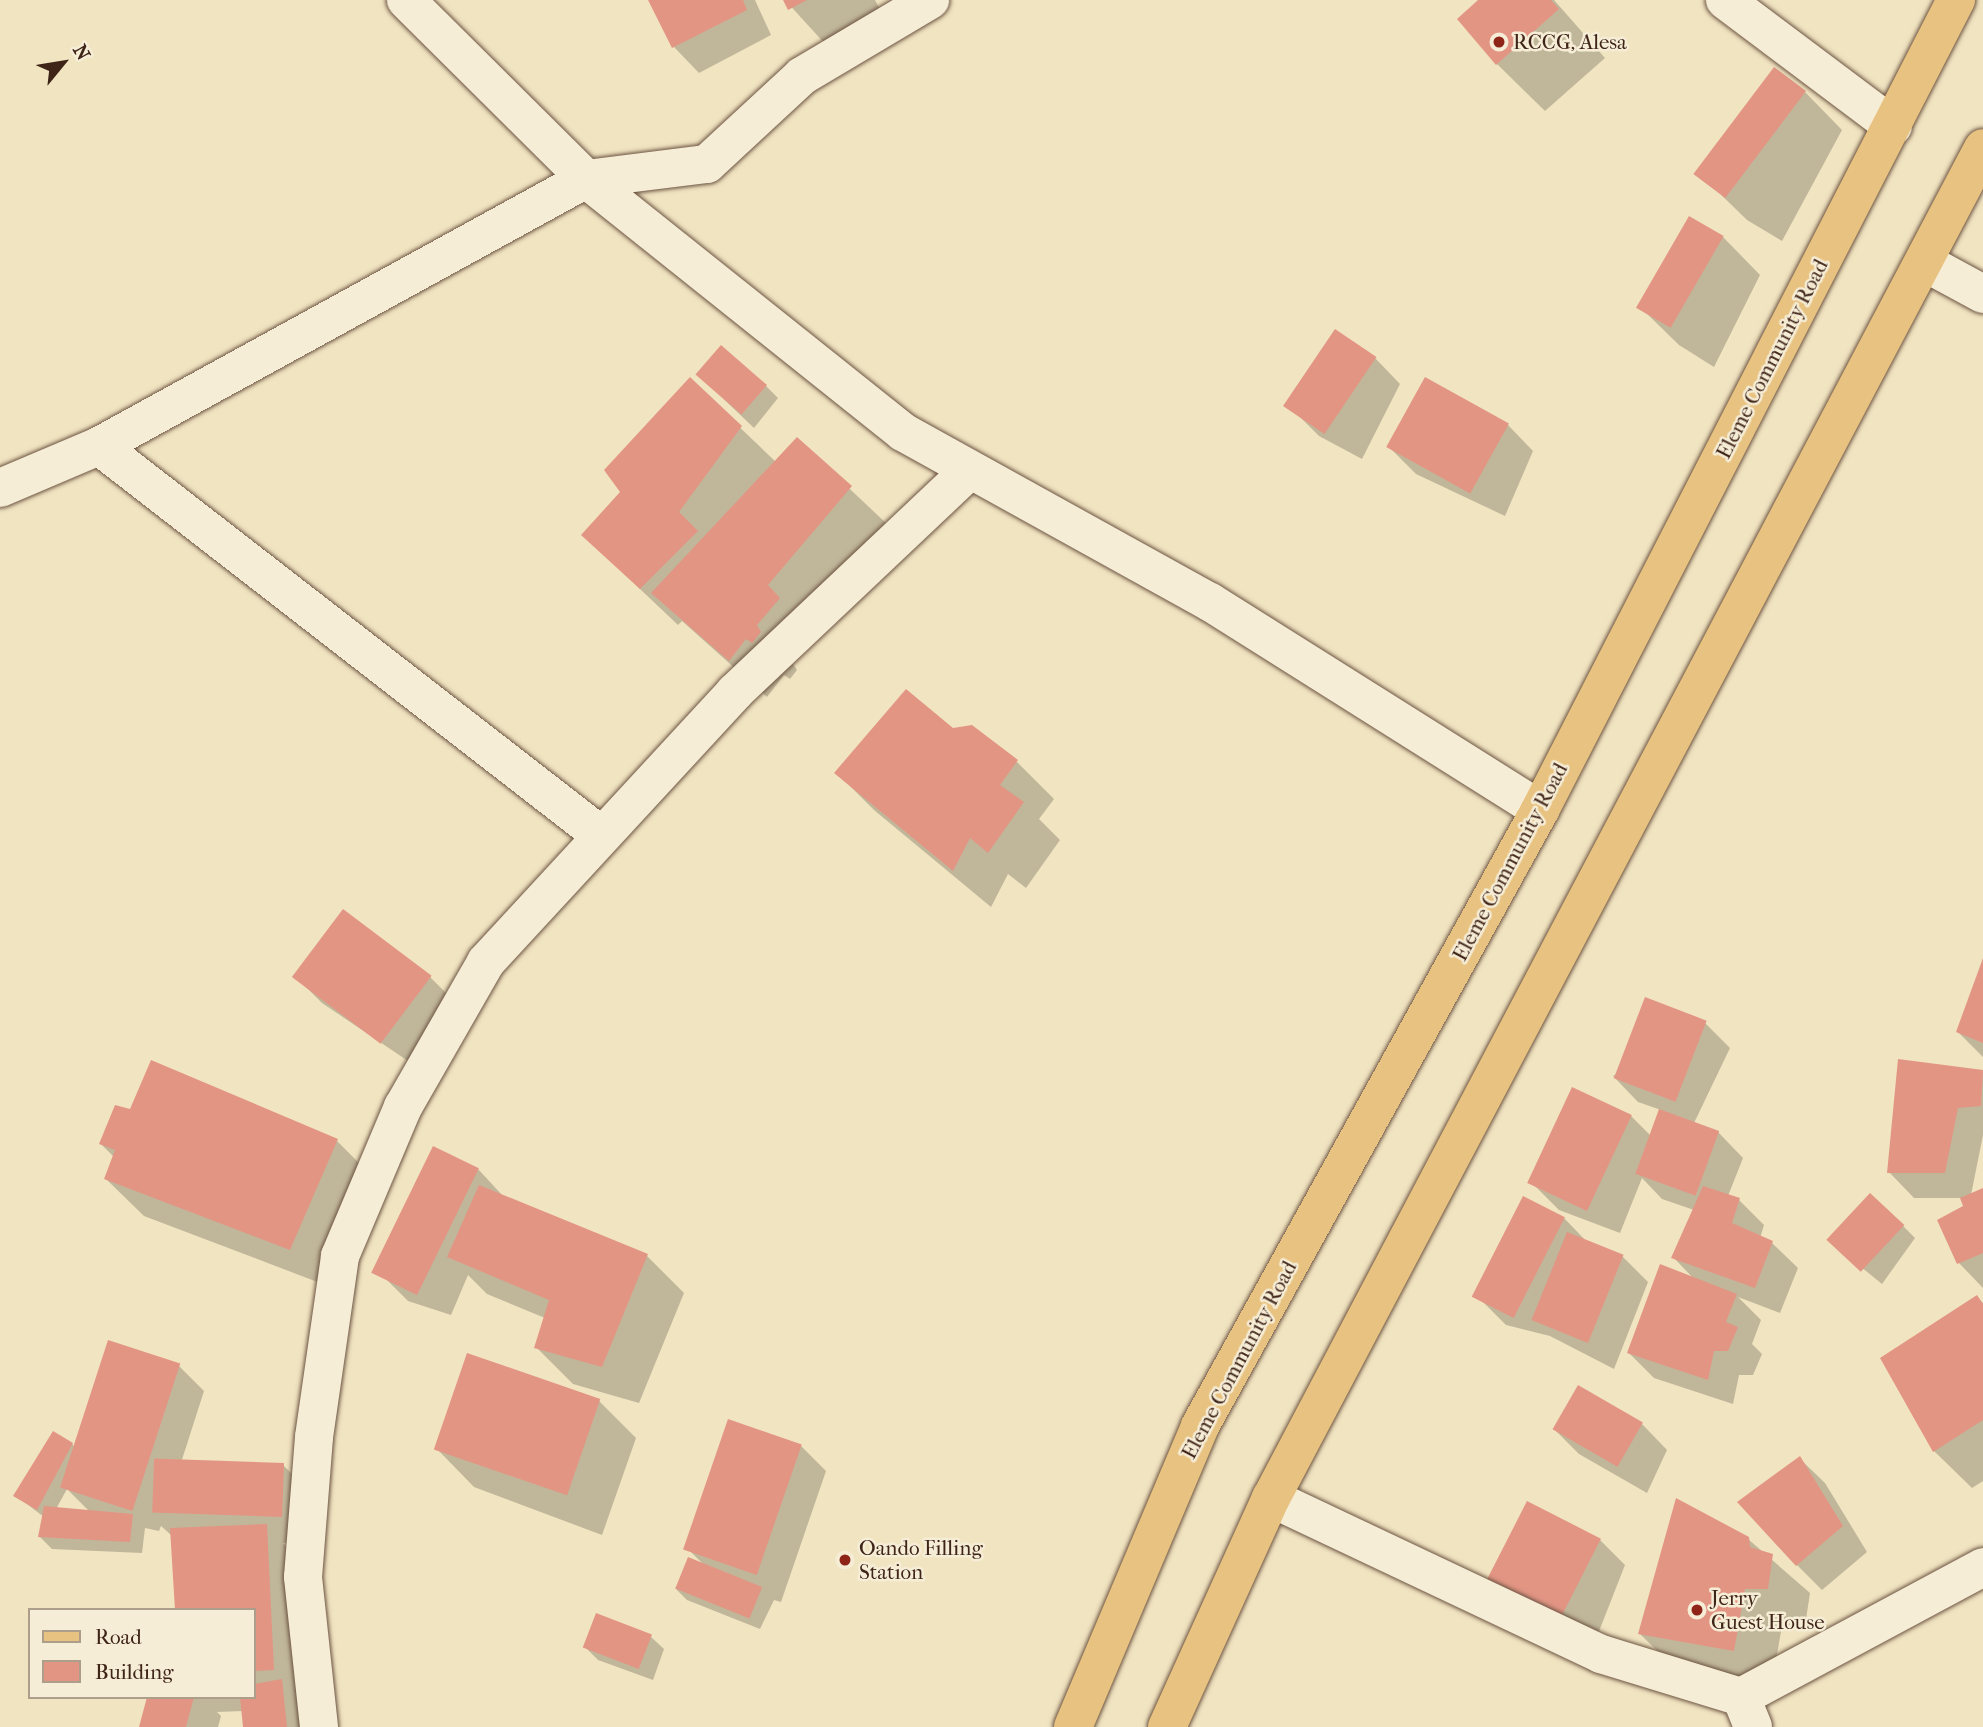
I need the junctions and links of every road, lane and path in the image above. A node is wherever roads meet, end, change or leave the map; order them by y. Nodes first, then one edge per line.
1 (406, 0) edge
2 (930, 0) edge
3 (1725, 0) edge
4 (1956, 0) edge
5 (1893, 126) junction
6 (1983, 148) edge
7 (586, 179) junction
8 (1926, 262) junction
9 (1983, 294) edge
10 (99, 446) junction
11 (969, 471) junction
12 (1, 495) edge
13 (1540, 810) junction
14 (602, 836) junction
15 (1271, 1498) junction
16 (1983, 1567) edge
17 (1747, 1712) edge
18 (319, 1727) edge
19 (1073, 1727) edge
20 (1167, 1727) edge

1 - 7 street
2 - 7 street
3 - 5 street
4 - 5 main road, Eleme Community Road
5 - 13 main road, Eleme Community Road
6 - 8 main road
7 - 10 street
7 - 11 street
8 - 9 street
8 - 15 main road
10 - 12 street
10 - 14 street
11 - 13 street
11 - 14 street
13 - 19 main road, Eleme Community Road
14 - 18 street
15 - 17 street
15 - 20 main road
16 - 17 street

